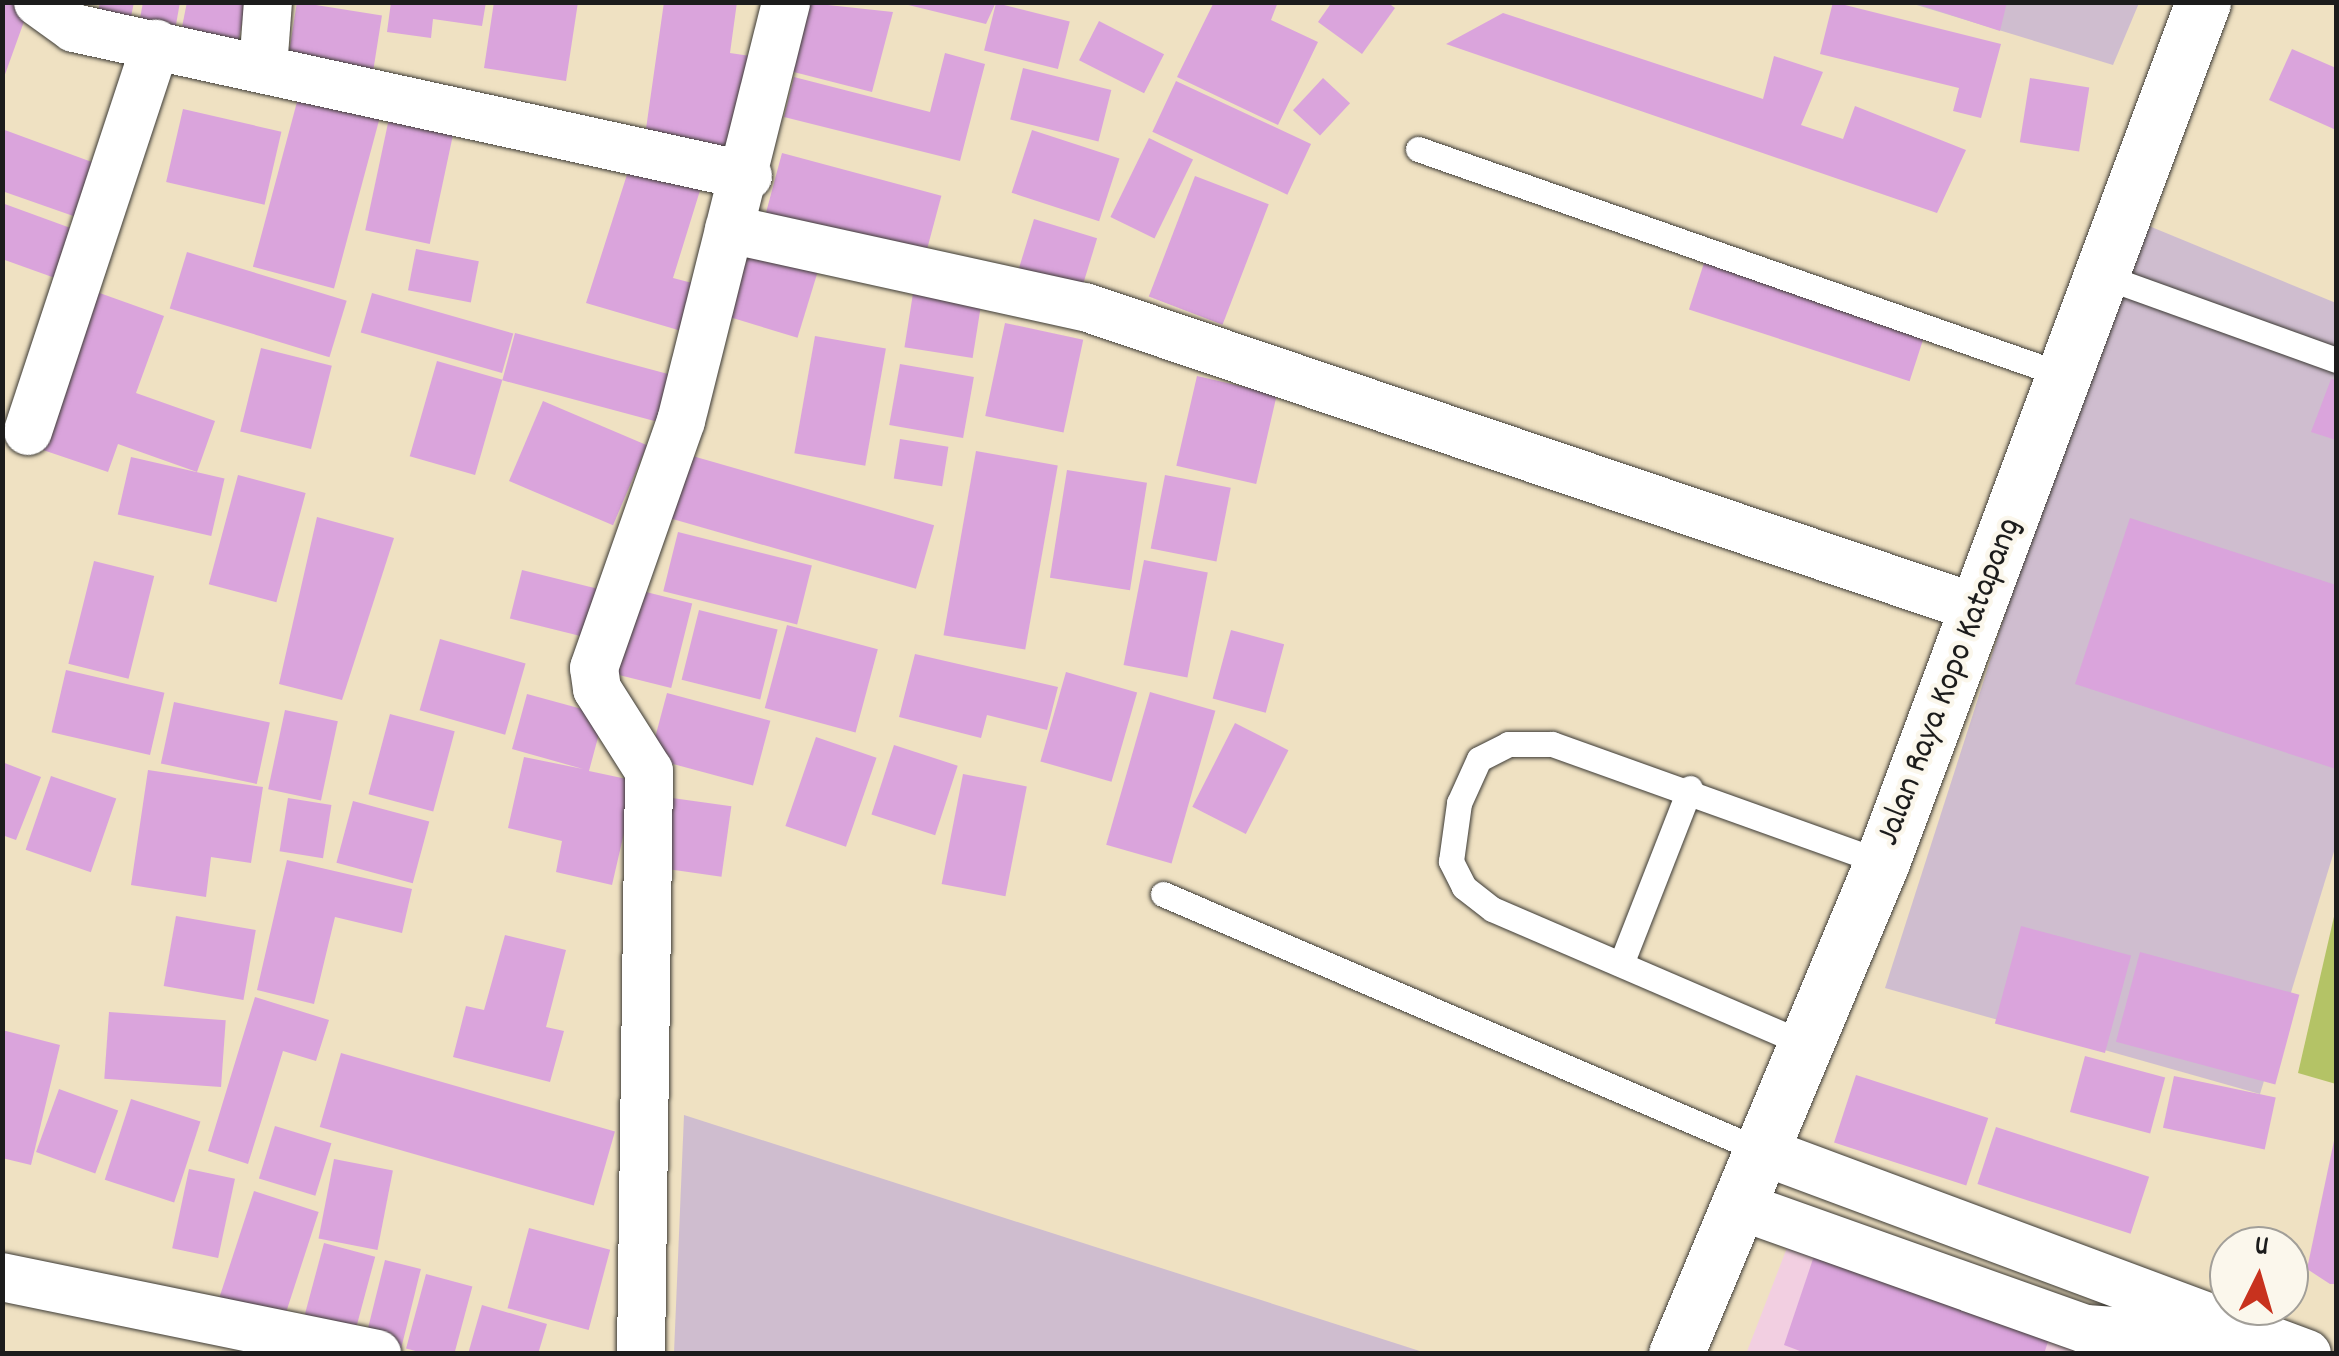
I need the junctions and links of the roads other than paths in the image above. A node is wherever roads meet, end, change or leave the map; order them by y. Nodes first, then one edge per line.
1 (38, 2) edge
2 (268, 2) edge
3 (786, 2) edge
4 (2203, 2) edge
5 (156, 44) junction
6 (263, 68) junction
7 (1418, 149) dead end
8 (748, 176) junction
9 (729, 228) junction
10 (2103, 276) junction
11 (2336, 360) edge
12 (2066, 376) junction
13 (28, 430) dead end
14 (1976, 608) junction
15 (1690, 788) junction
16 (1882, 862) junction
17 (1163, 894) dead end
18 (1621, 964) junction
19 (1801, 1042) junction
20 (1756, 1149) junction
21 (1736, 1206) junction
22 (2, 1277) edge
23 (2284, 1348) edge
24 (377, 1354) edge
25 (641, 1354) edge
26 (1676, 1354) edge

1 - 5 street
2 - 6 street
3 - 8 street
4 - 10 main road, Jalan Raya Kopo Katapang
5 - 6 street
5 - 13 street
6 - 8 street
7 - 12 lane
8 - 9 street
9 - 14 street
9 - 25 street
10 - 11 lane
10 - 12 main road, Jalan Raya Kopo Katapang
12 - 14 main road, Jalan Raya Kopo Katapang
14 - 16 main road, Jalan Raya Kopo Katapang
15 - 16 lane
15 - 18 lane
15 - 18 lane
16 - 19 main road, Jalan Raya Kopo Katapang
17 - 20 lane
18 - 19 lane
19 - 20 main road, Jalan Raya Kopo Katapang
20 - 21 main road, Jalan Raya Kopo Katapang
20 - 23 street
21 - 23 street
21 - 26 main road, Jalan Raya Kopo Katapang
22 - 24 street

